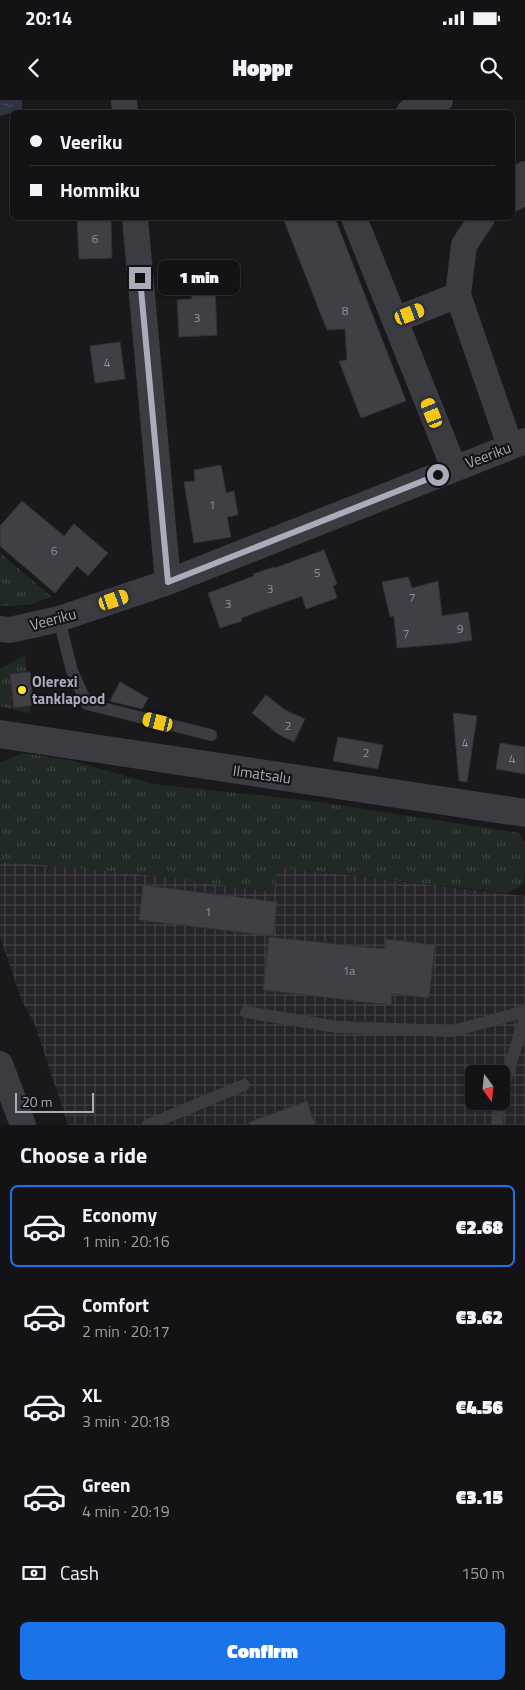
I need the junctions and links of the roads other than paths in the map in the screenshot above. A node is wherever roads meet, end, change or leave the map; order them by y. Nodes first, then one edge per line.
1 (440, 100) edge
2 (414, 110) edge
3 (525, 174) edge
4 (515, 197) edge
5 (134, 220) edge
6 (355, 220) edge
7 (481, 220) edge
8 (458, 295) junction
9 (395, 320) junction
10 (517, 443) edge
11 (454, 468) junction
12 (168, 582) junction
13 (59, 619) junction
14 (0, 629) edge
15 (0, 734) edge
16 (211, 736) dead end
17 (33, 739) junction
18 (0, 749) edge
19 (525, 812) edge
20 (525, 1011) edge
21 (246, 1012) dead end
22 (525, 1016) edge
23 (0, 1064) edge
24 (510, 1065) edge
25 (244, 1085) dead end
26 (498, 1110) edge
27 (22, 1125) edge
28 (148, 1125) edge
29 (497, 1125) edge

1 - 2 street
3 - 4 street
5 - 12 street
6 - 9 street
7 - 8 street
8 - 9 street
8 - 10 street
9 - 11 street
10 - 11 street, Veeriku
11 - 12 street, Veeriku
12 - 13 street, Veeriku
13 - 14 street, Veeriku
13 - 16 lane
15 - 17 street, Ilmatsalu
17 - 18 street
17 - 19 street, Ilmatsalu
20 - 21 lane
22 - 24 lane
23 - 27 street
25 - 28 lane
26 - 29 lane

